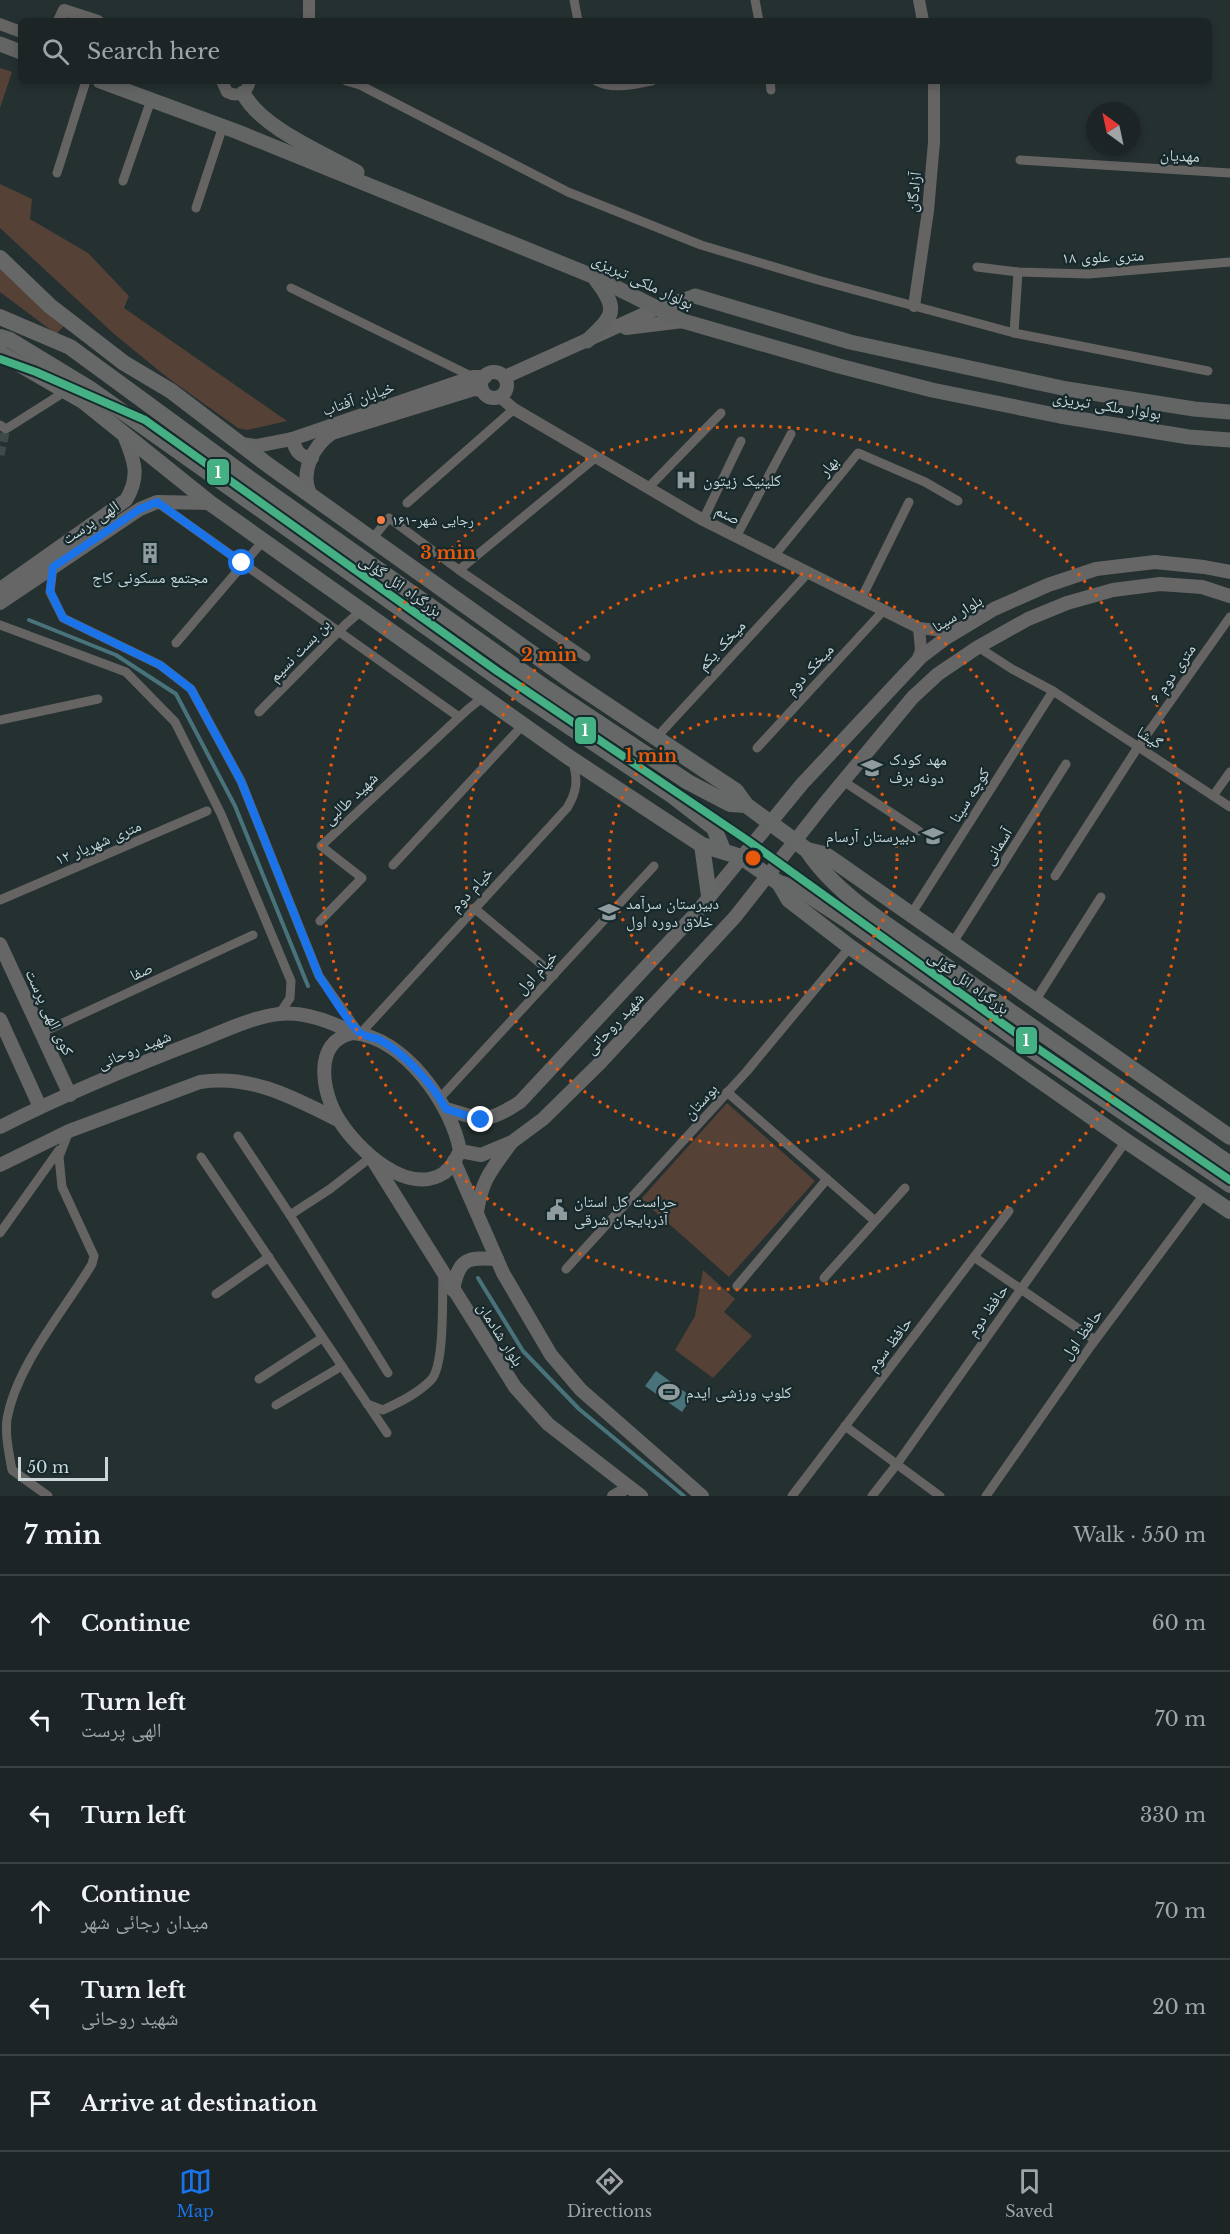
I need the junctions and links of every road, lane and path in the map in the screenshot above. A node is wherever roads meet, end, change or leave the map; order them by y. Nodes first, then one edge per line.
1 (309, 0) edge
2 (574, 0) edge
3 (755, 0) edge
4 (920, 0) edge
5 (60, 18) edge
6 (89, 18) edge
7 (309, 18) edge
8 (577, 18) edge
9 (758, 18) edge
10 (923, 18) edge
11 (0, 24) edge
12 (18, 31) edge
13 (0, 44) edge
14 (18, 51) edge
15 (85, 84) edge
16 (108, 84) edge
17 (222, 84) edge
18 (249, 84) edge
19 (360, 84) edge
20 (602, 84) edge
21 (634, 84) edge
22 (934, 84) edge
23 (151, 100) junction
24 (223, 126) junction
25 (1020, 160) dead end
26 (57, 173) dead end
27 (1230, 173) edge
28 (123, 181) dead end
29 (419, 206) junction
30 (196, 208) dead end
31 (0, 258) edge
32 (1230, 262) edge
33 (977, 267) dead end
34 (1018, 272) junction
35 (595, 277) junction
36 (291, 288) dead end
37 (695, 296) joint
38 (914, 306) junction
39 (658, 308) junction
40 (0, 317) edge
41 (683, 321) junction
42 (609, 331) junction
43 (1014, 333) junction
44 (0, 337) edge
45 (587, 341) junction
46 (0, 353) edge
47 (1208, 371) dead end
48 (505, 377) junction
49 (480, 381) junction
50 (66, 391) junction
51 (500, 397) junction
52 (514, 409) junction
53 (1230, 412) edge
54 (721, 413) dead end
55 (0, 426) edge
56 (123, 433) junction
57 (791, 435) dead end
58 (292, 439) junction
59 (1230, 440) edge
60 (741, 441) dead end
61 (241, 444) junction
62 (312, 458) junction
63 (595, 458) junction
64 (648, 488) junction
65 (310, 494) junction
66 (958, 501) dead end
67 (157, 502) junction
68 (909, 502) dead end
69 (210, 503) junction
70 (407, 503) dead end
71 (703, 520) junction
72 (736, 537) junction
73 (372, 539) junction
74 (263, 541) junction
75 (774, 556) junction
76 (242, 563) junction
77 (53, 567) junction
78 (459, 570) junction
79 (1230, 572) edge
80 (808, 573) junction
81 (0, 589) edge
82 (1230, 596) edge
83 (861, 599) junction
84 (0, 603) edge
85 (884, 610) junction
86 (362, 611) junction
87 (1230, 617) edge
88 (0, 625) edge
89 (919, 628) junction
90 (961, 628) junction
91 (338, 631) junction
92 (176, 643) dead end
93 (978, 647) junction
94 (586, 657) dead end
95 (917, 661) junction
96 (1053, 691) junction
97 (483, 697) junction
98 (98, 699) dead end
99 (259, 712) dead end
100 (459, 717) junction
101 (0, 720) edge
102 (522, 726) junction
103 (656, 738) junction
104 (1138, 747) junction
105 (757, 748) dead end
106 (567, 756) junction
107 (1066, 764) dead end
108 (1230, 772) edge
109 (843, 781) junction
110 (1213, 796) junction
111 (746, 805) junction
112 (1230, 807) edge
113 (207, 811) dead end
114 (769, 822) junction
115 (919, 831) dead end
116 (702, 844) junction
117 (801, 845) junction
118 (723, 850) junction
119 (741, 857) junction
120 (393, 865) dead end
121 (654, 866) dead end
122 (1055, 876) dead end
123 (774, 880) junction
124 (709, 896) junction
125 (1101, 897) dead end
126 (0, 900) edge
127 (858, 903) junction
128 (474, 908) junction
129 (910, 916) junction
130 (845, 919) junction
131 (320, 921) dead end
132 (253, 935) dead end
133 (0, 944) edge
134 (952, 945) junction
135 (850, 947) junction
136 (554, 975) junction
137 (1035, 1001) junction
138 (280, 1013) junction
139 (0, 1019) edge
140 (41, 1033) junction
141 (357, 1034) junction
142 (5, 1045) edge
143 (728, 1092) junction
144 (69, 1095) junction
145 (443, 1104) junction
146 (40, 1107) junction
147 (338, 1120) junction
148 (0, 1127) edge
149 (69, 1131) junction
150 (238, 1136) dead end
151 (1230, 1137) edge
152 (1125, 1141) junction
153 (512, 1142) junction
154 (62, 1146) junction
155 (457, 1156) junction
156 (201, 1157) dead end
157 (371, 1157) junction
158 (1230, 1164) edge
159 (0, 1165) edge
160 (827, 1179) junction
161 (1230, 1185) edge
162 (904, 1188) dead end
163 (1205, 1193) junction
164 (1009, 1211) dead end
165 (1230, 1211) edge
166 (477, 1212) junction
167 (290, 1215) junction
168 (875, 1221) junction
169 (0, 1233) edge
170 (268, 1257) junction
171 (974, 1257) junction
172 (497, 1259) junction
173 (566, 1269) dead end
174 (443, 1274) junction
175 (824, 1278) dead end
176 (737, 1286) dead end
177 (1021, 1288) junction
178 (453, 1290) junction
179 (216, 1294) dead end
180 (322, 1338) junction
181 (1095, 1340) junction
182 (342, 1366) junction
183 (388, 1373) dead end
184 (259, 1379) dead end
185 (367, 1404) junction
186 (276, 1405) dead end
187 (845, 1426) junction
188 (387, 1433) dead end
189 (0, 1461) edge
190 (897, 1464) junction
191 (12, 1470) junction
192 (629, 1487) junction
193 (38, 1493) edge
194 (48, 1496) edge
195 (613, 1496) edge
196 (641, 1496) edge
197 (702, 1496) edge
198 (792, 1496) edge
199 (872, 1496) edge
200 (940, 1496) edge
201 (986, 1496) edge

1 - 7 street
2 - 8 street
3 - 9 street
4 - 10 street
5 - 6 street
11 - 12 street
13 - 14 main road
15 - 26 street
16 - 23 main road, بولوار ملکی تبریزی
17 - 18 street
18 - 29 main road
19 - 38 street
20 - 21 street
22 - 38 street, آزادگان
23 - 24 main road, بولوار ملکی تبریزی
23 - 28 street
24 - 29 main road, بولوار ملکی تبریزی
24 - 30 street
25 - 27 street, مهدیان
29 - 35 main road, بولوار ملکی تبریزی
31 - 61 highway
32 - 34 street, ۱۸ متری علوی
33 - 34 street, ۱۸ متری علوی
34 - 43 street
35 - 39 main road, بولوار ملکی تبریزی
35 - 45 main road
36 - 49 street
37 - 39 main road
37 - 53 main road, بولوار ملکی تبریزی
38 - 43 street
39 - 41 main road, بولوار ملکی تبریزی
39 - 42 main road
40 - 111 highway, بزرگراه ائل گؤلی
41 - 42 main road
41 - 59 main road, بولوار ملکی تبریزی
42 - 45 main road
43 - 47 street
44 - 118 highway, بزرگراه ائل گؤلی
45 - 48 main road
46 - 50 highway
48 - 49 main road
48 - 51 main road
49 - 51 main road
49 - 58 main road, خیابان آفتاب
49 - 62 main road
50 - 55 street
50 - 56 highway
51 - 52 street, صنم
52 - 63 street, صنم
52 - 70 street
54 - 64 street
56 - 69 highway
56 - 81 main road, الهی پرست
57 - 72 street
58 - 61 main road, خیابان آفتاب
58 - 62 main road
60 - 71 street
61 - 65 highway
62 - 65 main road
63 - 64 street, صنم
63 - 78 street
64 - 71 street, صنم
65 - 73 highway
66 - 75 street, بهار
67 - 69 main road, الهی پرست
67 - 76 street
67 - 77 main road, الهی پرست
68 - 83 street
69 - 74 highway
71 - 72 street, صنم
72 - 75 street, صنم
73 - 78 street
73 - 103 highway
74 - 76 street
74 - 86 highway
75 - 80 street, صنم
76 - 91 street
76 - 92 street
77 - 84 main road, الهی پرست
77 - 141 street
78 - 94 street
79 - 90 main road, بلوار سینا
80 - 83 street, صنم
80 - 103 street, میخک یکم
82 - 93 main road
83 - 85 street, صنم
85 - 89 street, صنم
85 - 105 street, میخک دوم
86 - 91 street, بن بست نسیم
86 - 97 highway
87 - 104 street, ۶ متری دوم
88 - 138 street
89 - 90 street
89 - 95 street
90 - 95 main road, بلوار سینا
91 - 99 street, بن بست نسیم
91 - 100 street
93 - 96 street, گیشا
93 - 109 main road
95 - 114 main road, بلوار سینا
96 - 104 street, گیشا
96 - 129 street, کوچه سینا
97 - 100 street, شهید طالبی
97 - 102 highway
98 - 101 street
100 - 131 street, شهید طالبی
102 - 106 highway
102 - 120 street
103 - 111 highway
104 - 110 street, گیشا
104 - 122 street, ۶ متری دوم
106 - 116 highway
106 - 128 street, خیام دوم
107 - 134 street, آسمانی
108 - 110 street
109 - 115 street
109 - 117 main road
110 - 112 street, گیشا
111 - 114 highway
113 - 126 street, ۱۲ متری شهریار
114 - 117 highway
114 - 119 main road, بلوار سینا
116 - 118 highway
116 - 124 highway
117 - 123 main road, شهید روحانی
117 - 127 highway, بزرگراه ائل گؤلی
117 - 129 highway
118 - 119 highway
119 - 123 highway
119 - 124 main road, شهید روحانی
121 - 136 street, خیام اول
123 - 130 highway, بزرگراه ائل گؤلی
123 - 135 highway
123 - 153 main road, شهید روحانی
124 - 145 main road, شهید روحانی
125 - 137 street
127 - 130 highway
127 - 158 highway, بزرگراه ائل گؤلی
128 - 136 street
128 - 141 street, خیام دوم
129 - 134 highway
130 - 161 highway, بزرگراه ائل گؤلی
132 - 140 street, صفا
133 - 140 main road, کوی الهی پرست
134 - 137 highway
135 - 143 street, بوستان
135 - 152 highway
136 - 145 street, خیام اول
137 - 151 highway
138 - 141 main road, شهید روحانی
138 - 144 main road, شهید روحانی
139 - 142 main road
140 - 144 main road, کوی الهی پرست
141 - 145 main road
141 - 147 main road
142 - 146 main road
143 - 160 street
143 - 173 street, بوستان
144 - 146 main road, شهید روحانی
145 - 155 main road
146 - 148 main road, شهید روحانی
147 - 149 main road
147 - 157 main road
149 - 154 street
149 - 159 main road
150 - 167 street
152 - 163 highway
152 - 177 street, حافظ دوم
153 - 155 main road, شهید روحانی
153 - 166 main road
154 - 169 street
154 - 191 street
155 - 157 main road
155 - 166 main road, بلوار شادمان
156 - 170 street
157 - 167 street
157 - 174 main road, بلوار شادمان
160 - 168 street
160 - 176 street
162 - 168 street
163 - 165 highway
163 - 181 street, حافظ اول
164 - 171 street, حافظ سوم
166 - 172 main road, بلوار شادمان
167 - 183 street
168 - 175 street
170 - 179 street
170 - 180 street
171 - 177 street
171 - 187 street, حافظ سوم
172 - 178 main road
172 - 197 main road, بلوار شادمان
174 - 178 main road, بلوار شادمان
174 - 185 street
177 - 181 street
177 - 190 street, حافظ دوم
178 - 192 main road, بلوار شادمان
180 - 182 street
180 - 184 street
181 - 201 street, حافظ اول
182 - 185 street
182 - 186 street
185 - 188 street
187 - 190 street
187 - 198 street, حافظ سوم
189 - 191 street
190 - 199 street, حافظ دوم
190 - 200 street
191 - 193 street
192 - 195 street
192 - 196 main road, بلوار شادمان
193 - 194 street

